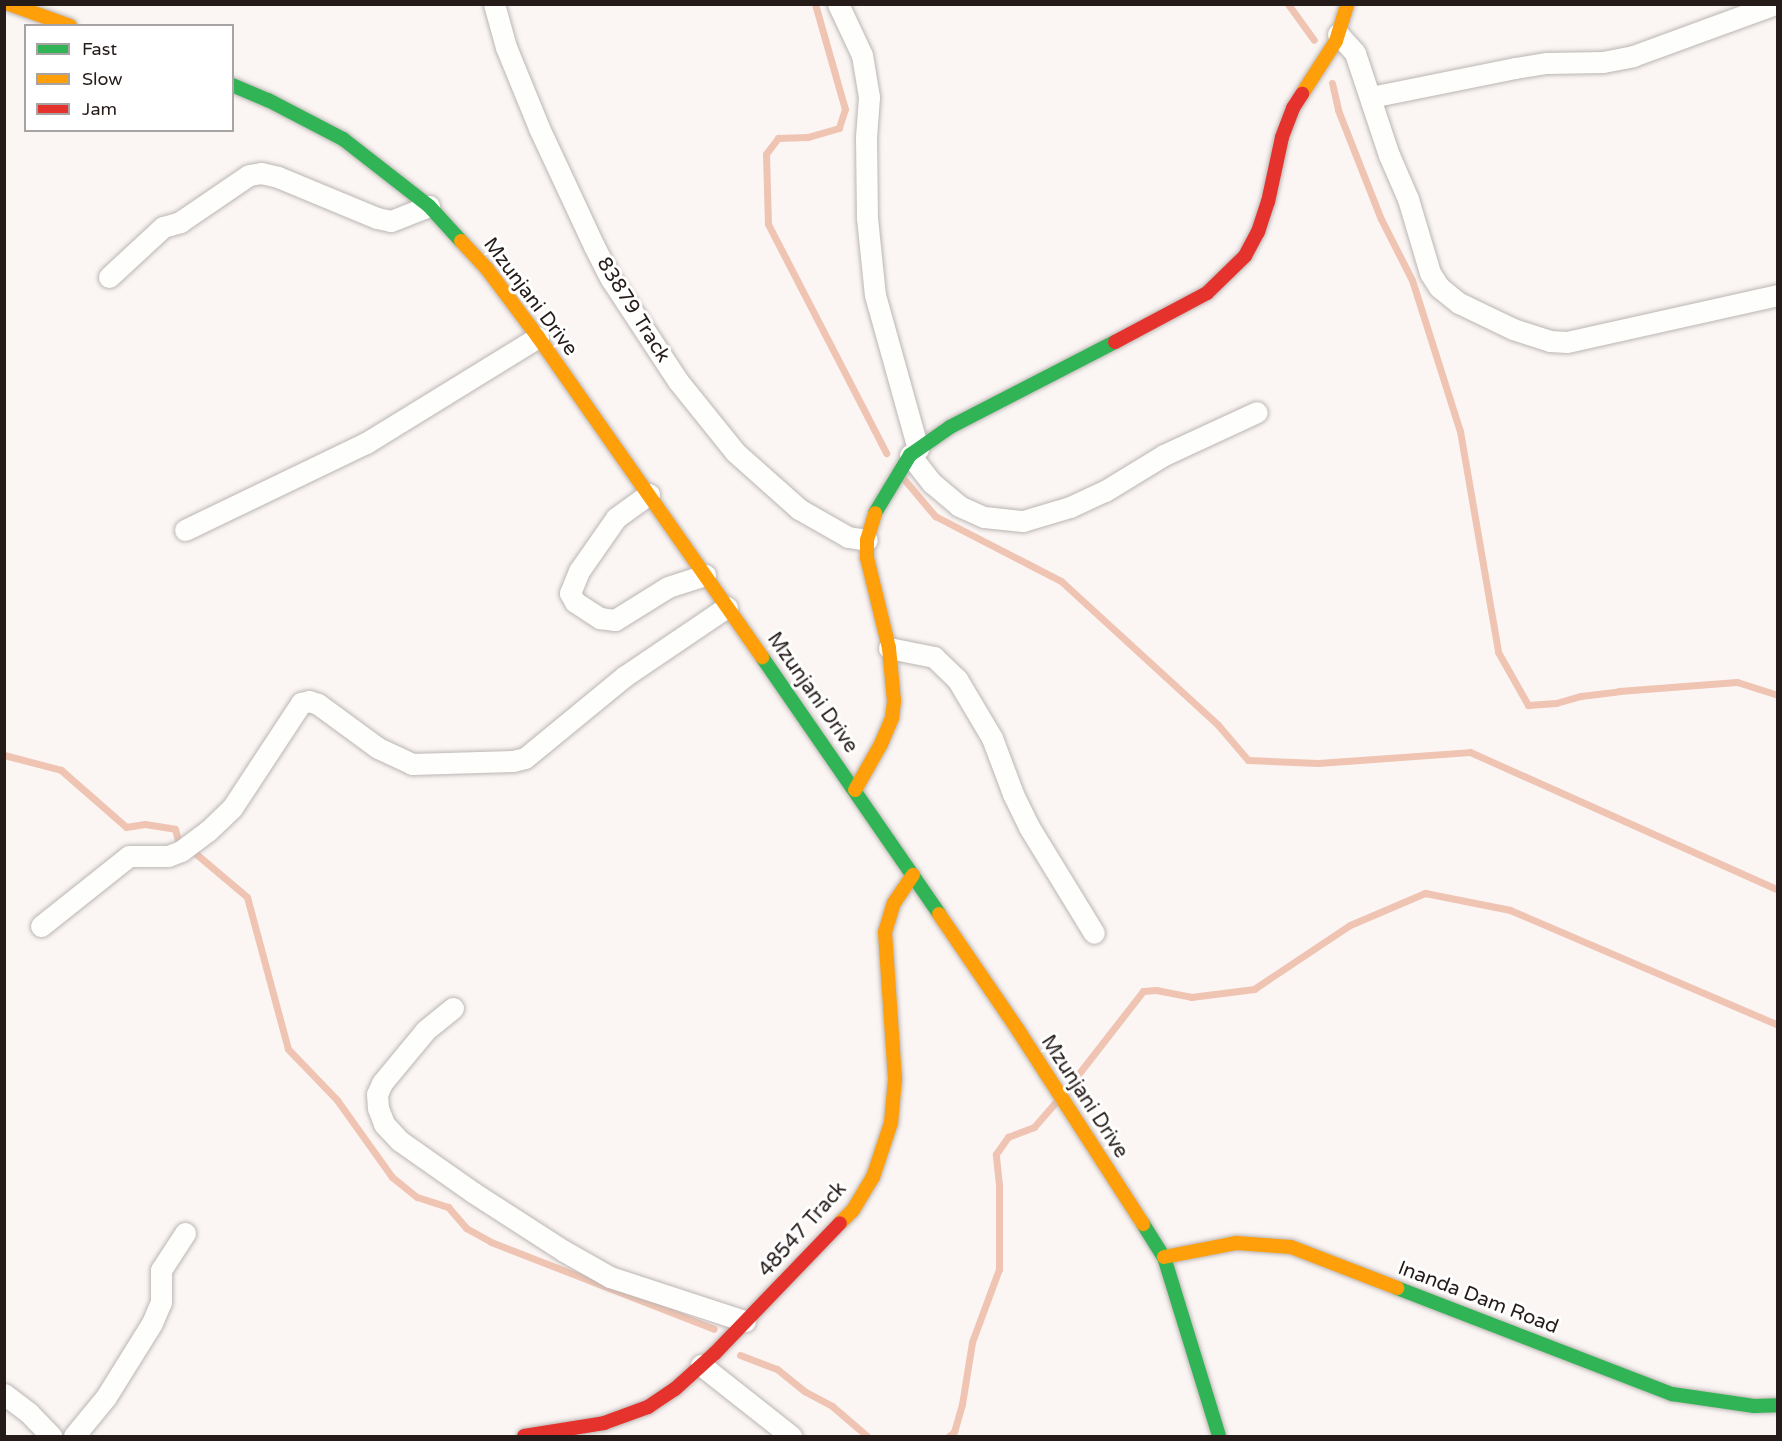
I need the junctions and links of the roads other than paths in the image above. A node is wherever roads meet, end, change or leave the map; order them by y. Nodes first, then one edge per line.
1 (9, 4) edge
2 (494, 4) edge
3 (838, 4) edge
4 (1347, 4) edge
5 (1775, 4) edge
6 (64, 24) edge
7 (1338, 34) junction
8 (234, 86) edge
9 (1371, 97) junction
10 (429, 206) junction
11 (109, 277) dead end
12 (1778, 295) edge
13 (538, 337) junction
14 (1257, 412) dead end
15 (914, 452) junction
16 (649, 494) junction
17 (185, 530) dead end
18 (867, 540) junction
19 (705, 575) junction
20 (727, 607) junction
21 (889, 648) junction
22 (855, 790) junction
23 (913, 875) junction
24 (41, 926) dead end
25 (1094, 933) dead end
26 (453, 1008) dead end
27 (185, 1233) dead end
28 (1164, 1257) junction
29 (745, 1321) junction
30 (701, 1365) junction
31 (4, 1394) edge
32 (1778, 1405) edge
33 (51, 1437) edge
34 (74, 1437) edge
35 (524, 1437) edge
36 (791, 1437) edge
37 (1219, 1437) edge

1 - 6 street
2 - 18 street, 83879 Track
3 - 15 street
4 - 7 street
5 - 9 street
7 - 9 street
7 - 15 street
8 - 10 street, Mzunjani Drive
9 - 12 street
10 - 11 street
10 - 13 street, Mzunjani Drive
13 - 16 street, Mzunjani Drive
13 - 17 street
14 - 15 street
15 - 18 street
16 - 19 street, Mzunjani Drive
16 - 19 street
18 - 21 street
19 - 20 street, Mzunjani Drive
20 - 22 street, Mzunjani Drive
20 - 24 street
21 - 22 street
21 - 25 street
22 - 23 street, Mzunjani Drive
23 - 28 street, Mzunjani Drive
23 - 29 street, 48547 Track
26 - 29 street
27 - 34 street
28 - 32 street, Inanda Dam Road
28 - 37 street, Mzunjani Drive
29 - 30 street, 48547 Track
30 - 35 street, 48547 Track
30 - 36 street
31 - 33 street

